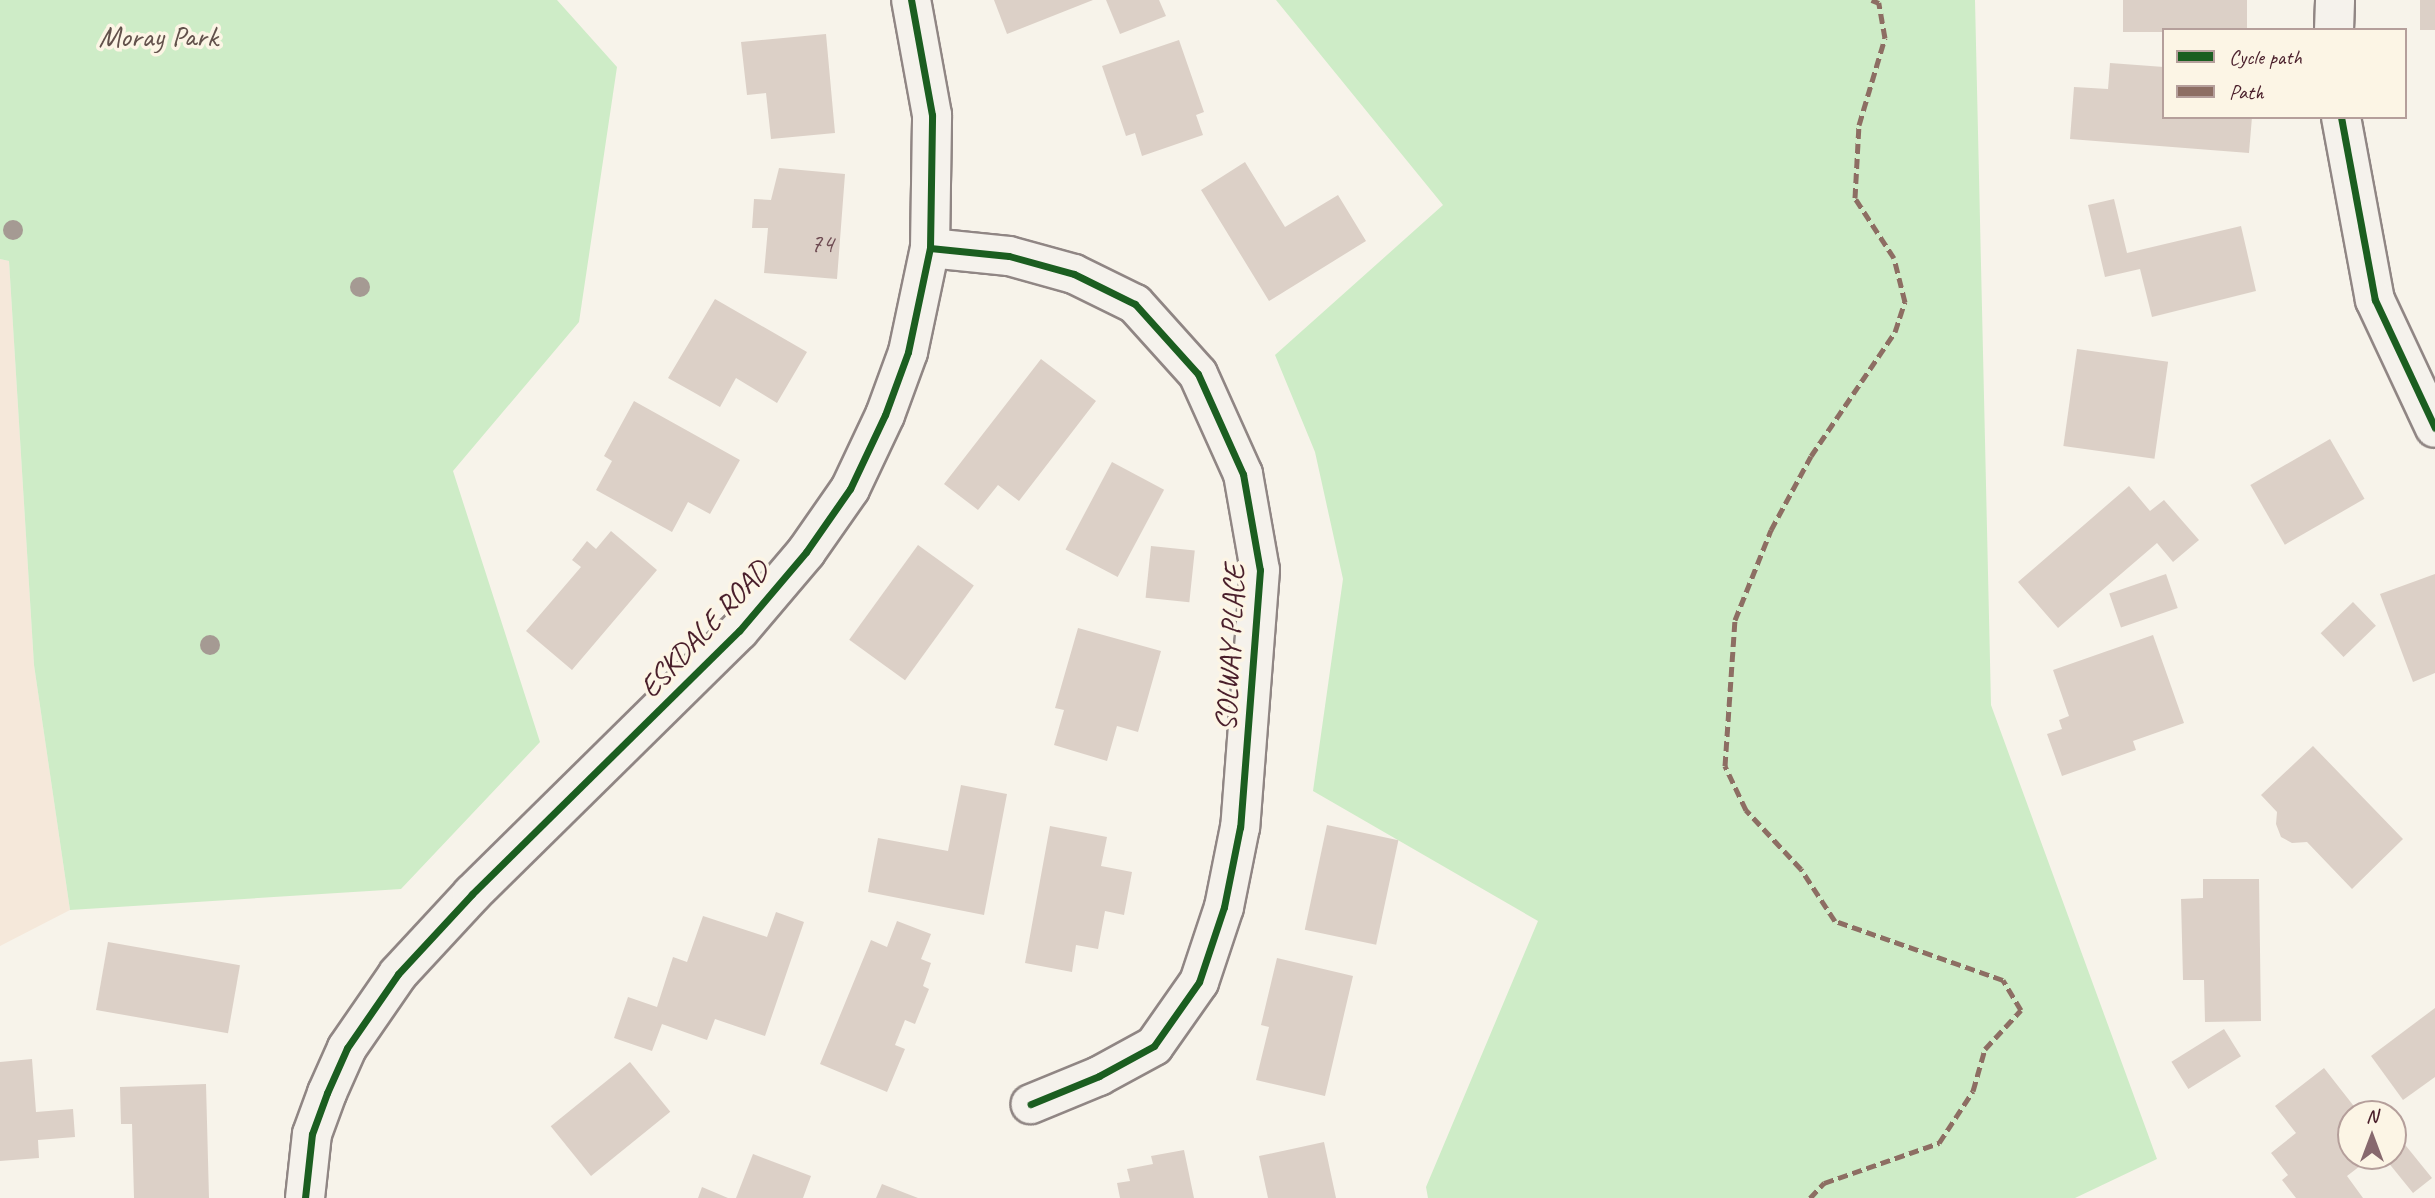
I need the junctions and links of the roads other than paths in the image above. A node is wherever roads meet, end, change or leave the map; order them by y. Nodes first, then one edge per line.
1 (911, 0) edge
2 (2335, 0) edge
3 (2334, 28) edge
4 (2341, 119) edge
5 (930, 248) junction
6 (2435, 428) edge
7 (1031, 1104) dead end
8 (305, 1198) edge

1 - 5 street, ESKDALE ROAD
2 - 3 street
4 - 6 street
5 - 7 street, SOLWAY PLACE
5 - 8 street, ESKDALE ROAD

